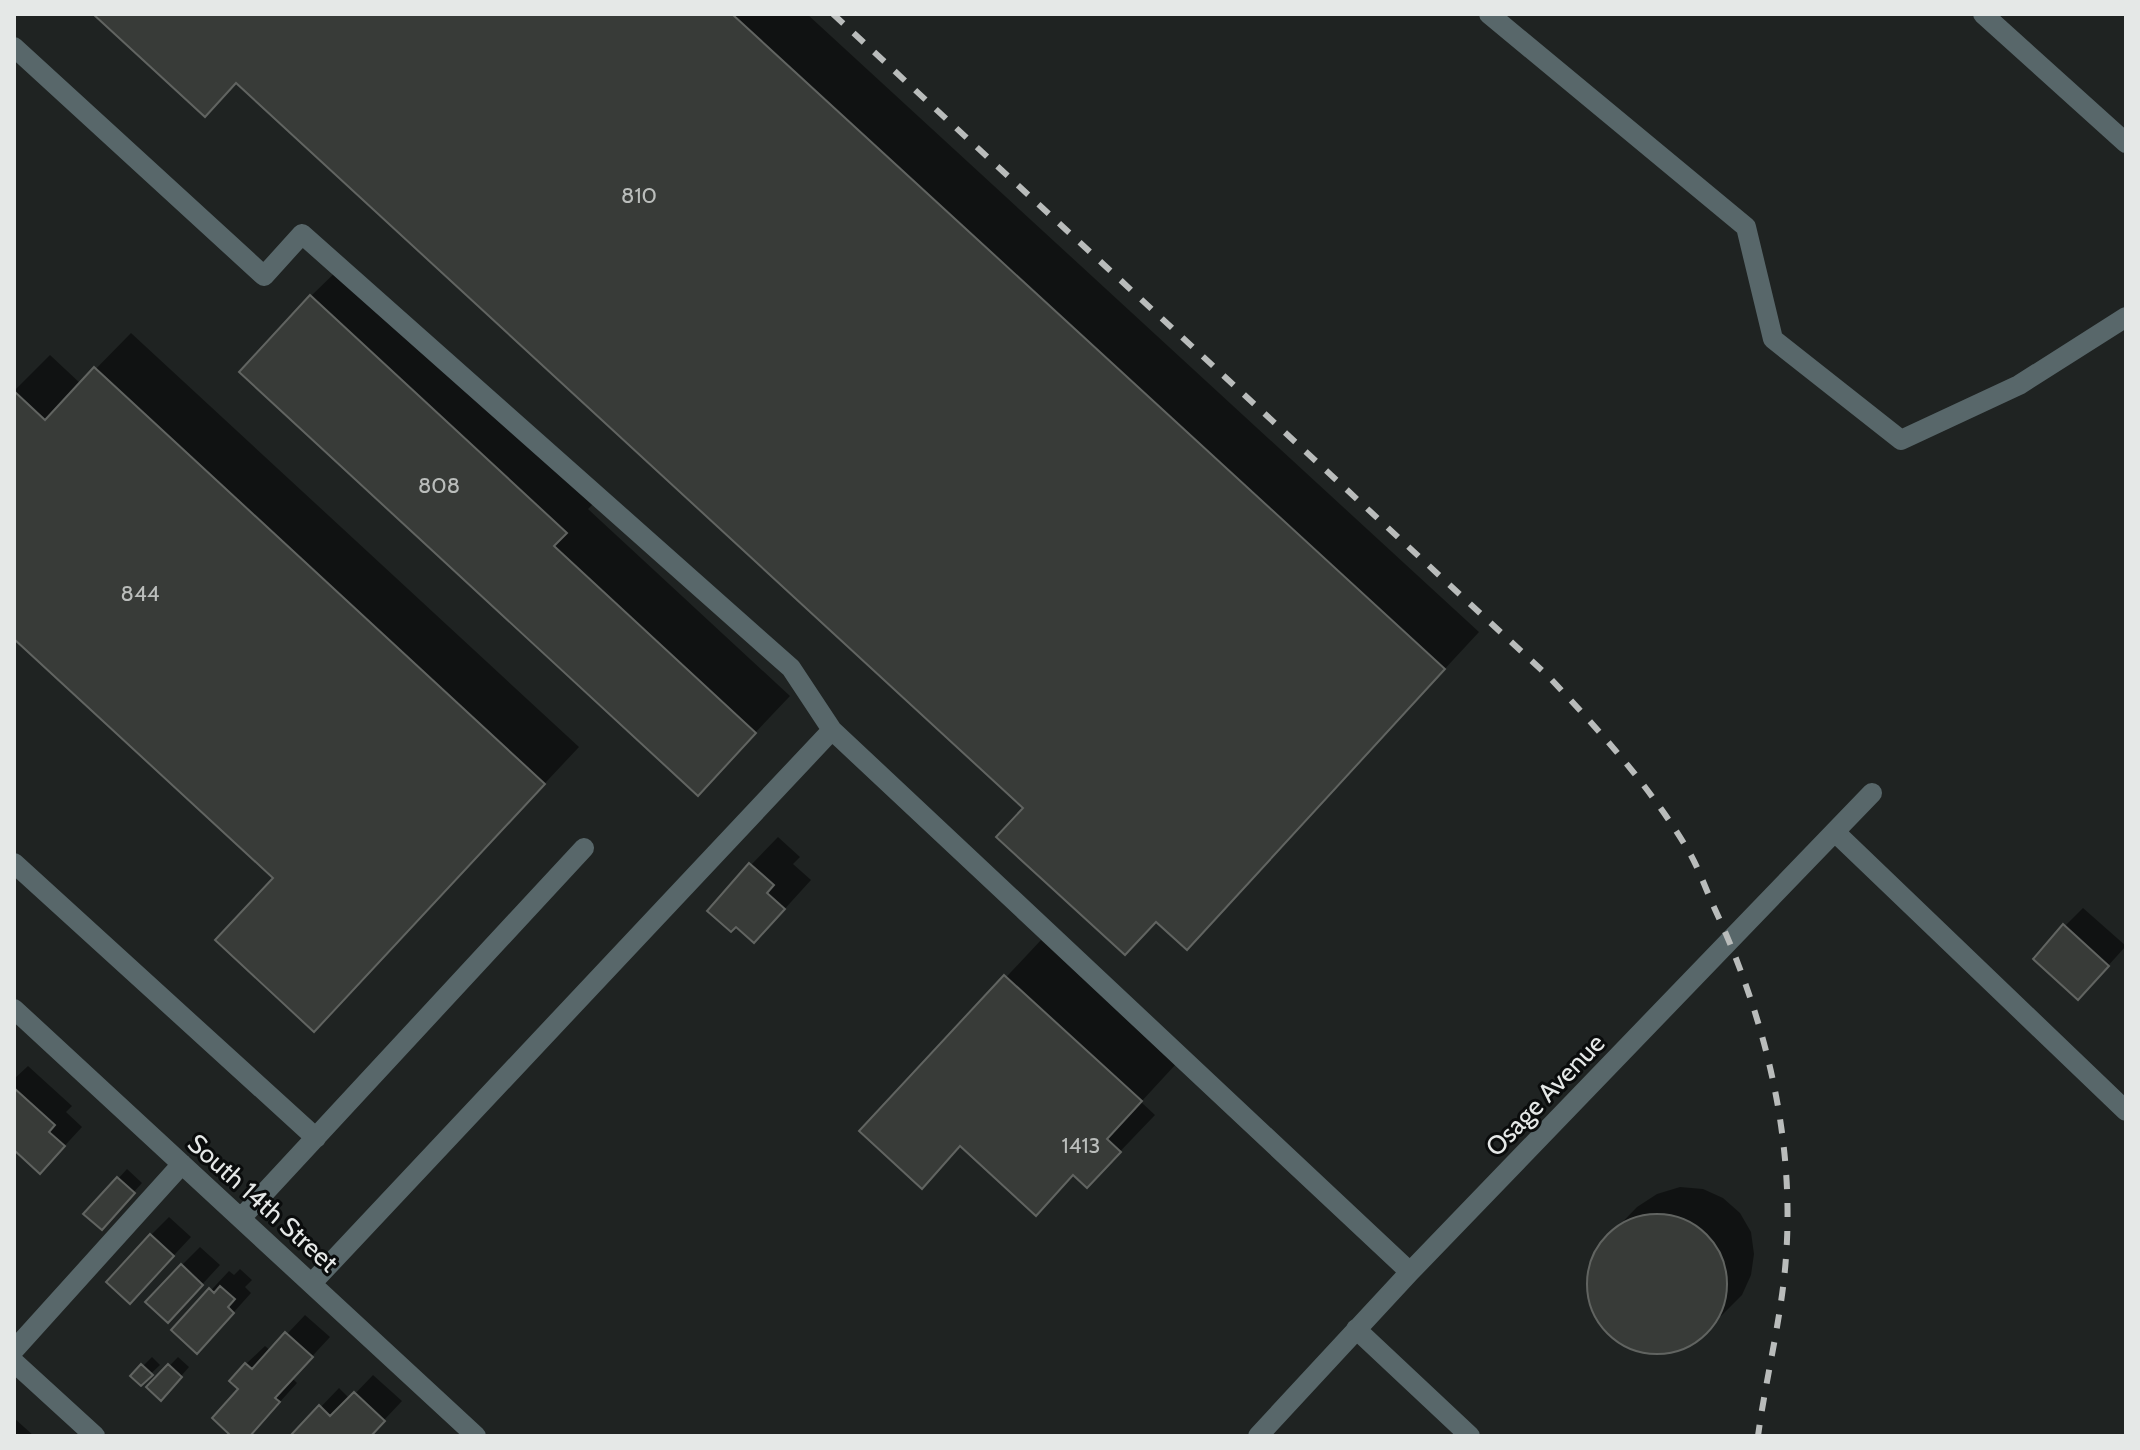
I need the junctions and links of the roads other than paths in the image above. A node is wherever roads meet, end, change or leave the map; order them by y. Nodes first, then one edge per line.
1 (1489, 14) edge
2 (1983, 14) edge
3 (14, 47) edge
4 (2126, 143) edge
5 (2126, 317) edge
6 (832, 730) junction
7 (1872, 793) dead end
8 (1835, 832) junction
9 (584, 848) dead end
10 (14, 863) edge
11 (14, 1009) edge
12 (2126, 1111) edge
13 (316, 1138) junction
14 (182, 1164) junction
15 (241, 1218) junction
16 (1410, 1272) junction
17 (312, 1283) junction
18 (1356, 1329) junction
19 (14, 1350) edge
20 (14, 1362) edge
21 (95, 1436) edge
22 (476, 1436) edge
23 (1258, 1436) edge
24 (1470, 1436) edge

1 - 5 street
2 - 4 street
3 - 6 street
6 - 16 street
6 - 17 street
7 - 8 street, Osage Avenue
8 - 12 street
8 - 16 street, Osage Avenue
9 - 13 street
10 - 13 street
11 - 14 street, South 14th Street
13 - 15 street
14 - 15 street, South 14th Street
14 - 19 street
15 - 17 street, South 14th Street
16 - 18 street, Osage Avenue
17 - 22 street, South 14th Street
18 - 23 street, Osage Avenue
18 - 24 street
20 - 21 street

